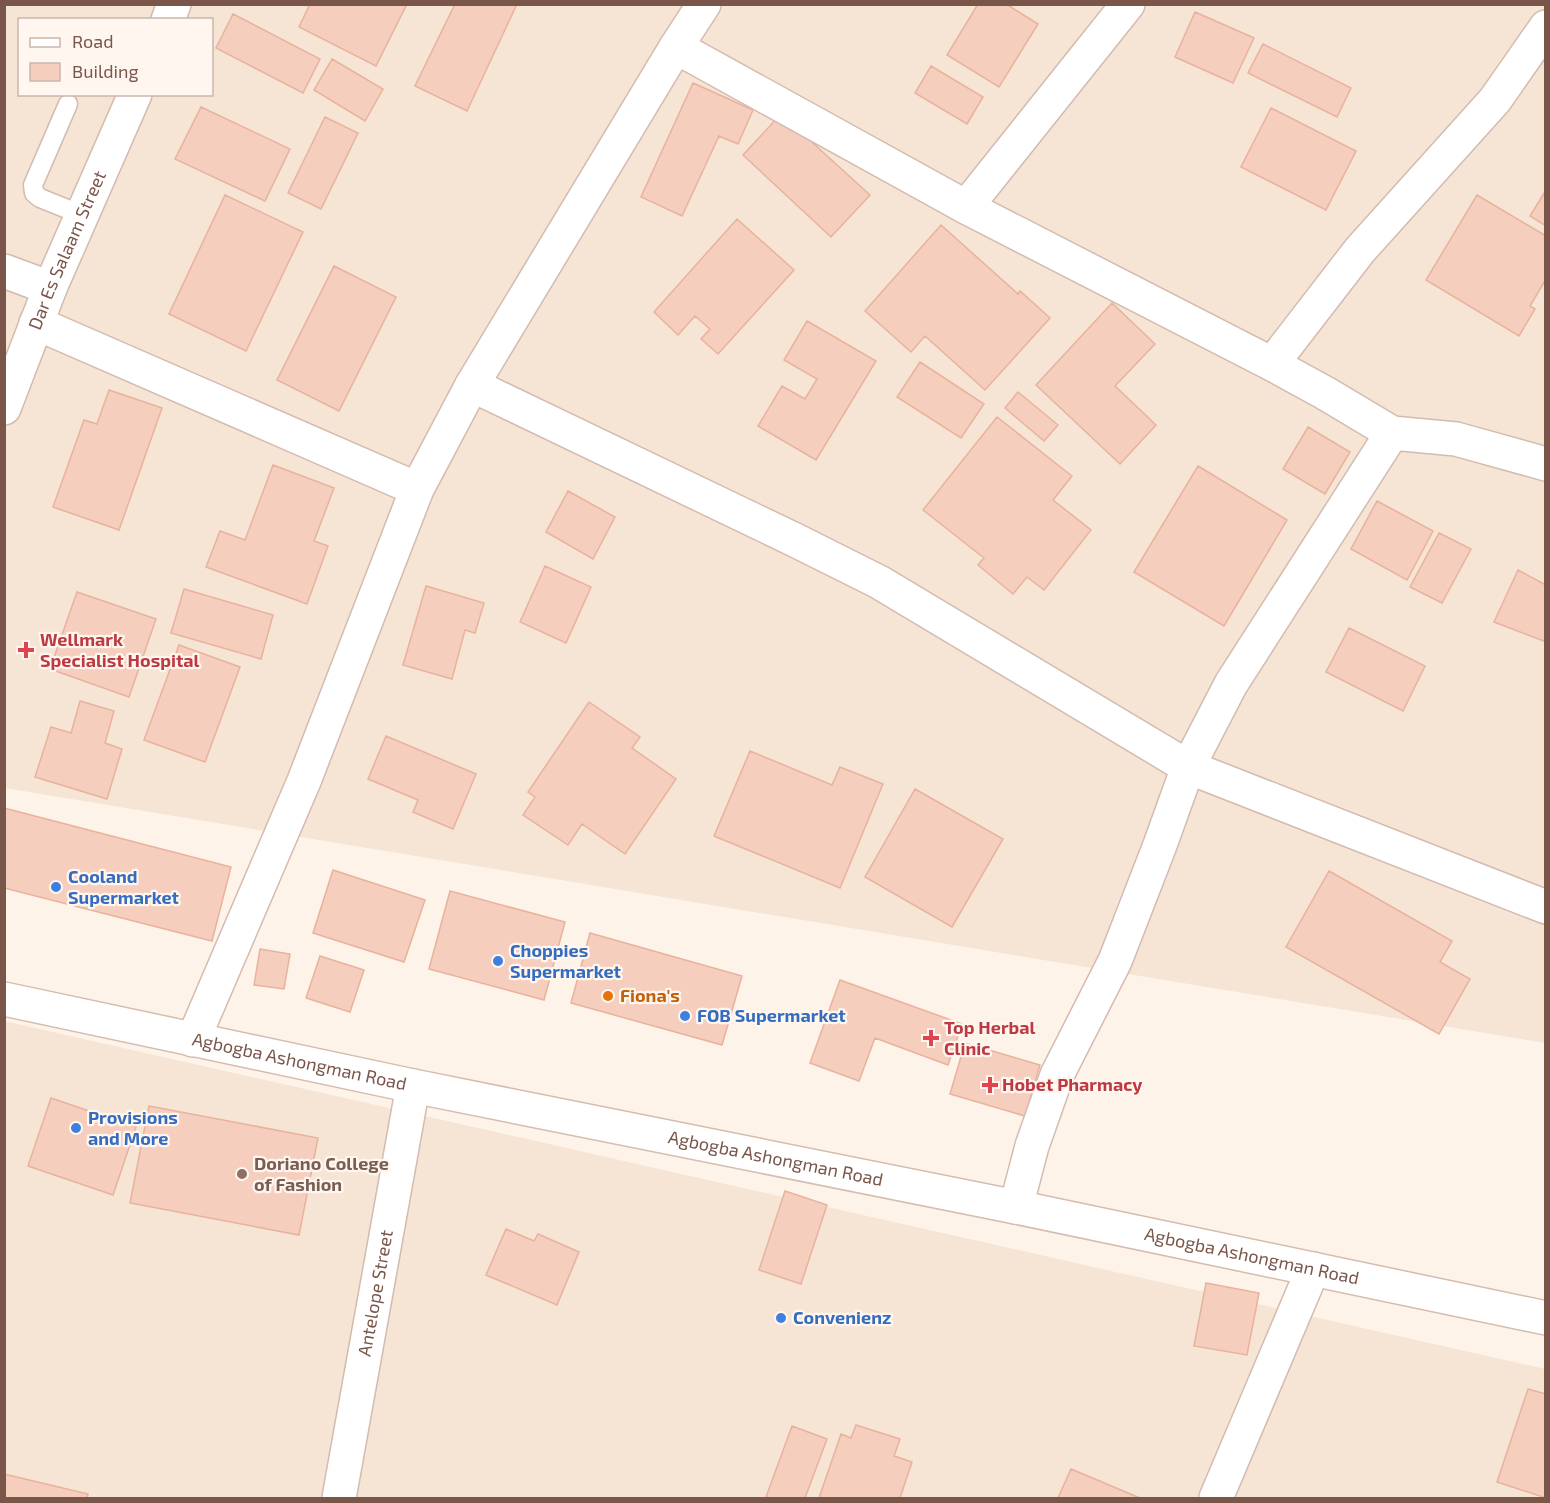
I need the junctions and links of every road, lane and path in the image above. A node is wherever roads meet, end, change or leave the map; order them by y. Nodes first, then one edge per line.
1 (704, 4) edge
2 (1128, 4) edge
3 (1545, 27) edge
4 (676, 47) junction
5 (134, 96) edge
6 (68, 104) dead end
7 (966, 207) junction
8 (82, 215) junction
9 (4, 271) edge
10 (50, 288) junction
11 (36, 323) junction
12 (1272, 364) junction
13 (472, 385) junction
14 (4, 408) edge
15 (1392, 434) junction
16 (1545, 464) edge
17 (417, 489) junction
18 (1188, 767) junction
19 (1545, 907) edge
20 (4, 999) edge
21 (193, 1040) junction
22 (413, 1086) junction
23 (1016, 1207) junction
24 (1313, 1269) junction
25 (1545, 1318) edge
26 (339, 1498) edge
27 (1215, 1498) edge

1 - 4 street
2 - 7 street
3 - 12 street
4 - 7 street
4 - 13 street
5 - 8 street, Dar Es Salaam Street
6 - 8 lane
7 - 12 street
8 - 10 street, Dar Es Salaam Street
9 - 10 street
10 - 11 street, Dar Es Salaam Street
11 - 14 street, Dar Es Salaam Street
11 - 17 street
12 - 15 street
13 - 17 street
13 - 18 street
15 - 16 street
15 - 18 street
17 - 21 street
18 - 19 street
18 - 23 street
20 - 21 street, Agbogba Ashongman Road
21 - 22 street, Agbogba Ashongman Road
22 - 23 street, Agbogba Ashongman Road
22 - 26 street, Antelope Street
23 - 24 street, Agbogba Ashongman Road
24 - 25 street, Agbogba Ashongman Road
24 - 27 street

